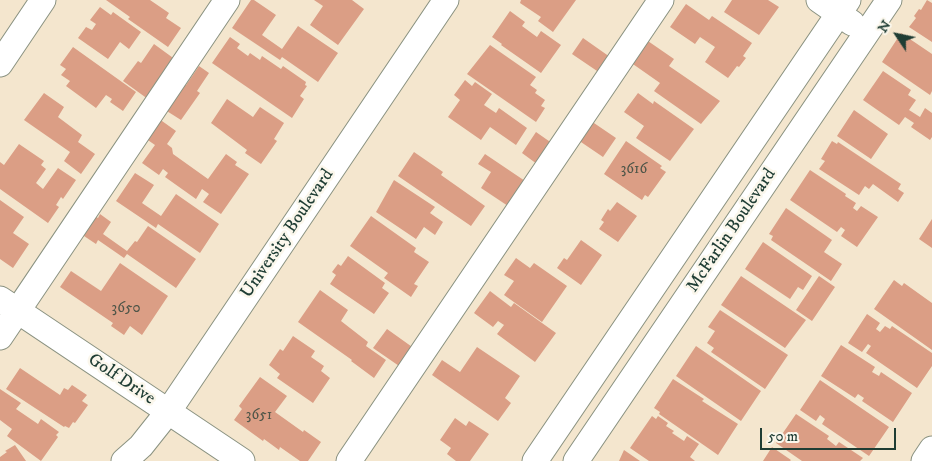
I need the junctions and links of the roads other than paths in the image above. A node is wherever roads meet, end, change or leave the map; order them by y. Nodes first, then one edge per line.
1 (43, 0) edge
2 (227, 0) edge
3 (446, 0) edge
4 (661, 0) edge
5 (889, 0) edge
6 (835, 4) edge
7 (867, 33) junction
8 (0, 64) edge
9 (8, 304) edge
10 (0, 337) edge
11 (168, 412) junction
12 (932, 449) edge
13 (124, 461) edge
14 (242, 461) edge
15 (349, 461) edge
16 (536, 461) edge
17 (576, 461) edge
18 (924, 461) edge

1 - 8 street
2 - 9 street
3 - 11 street, University Boulevard
4 - 15 street
5 - 7 street, McFarlin Boulevard
6 - 7 street
6 - 16 street, McFarlin Boulevard
7 - 17 street, McFarlin Boulevard
9 - 10 street
9 - 11 street, Golf Drive
11 - 13 street, University Boulevard
11 - 14 street, Golf Drive
12 - 18 street

